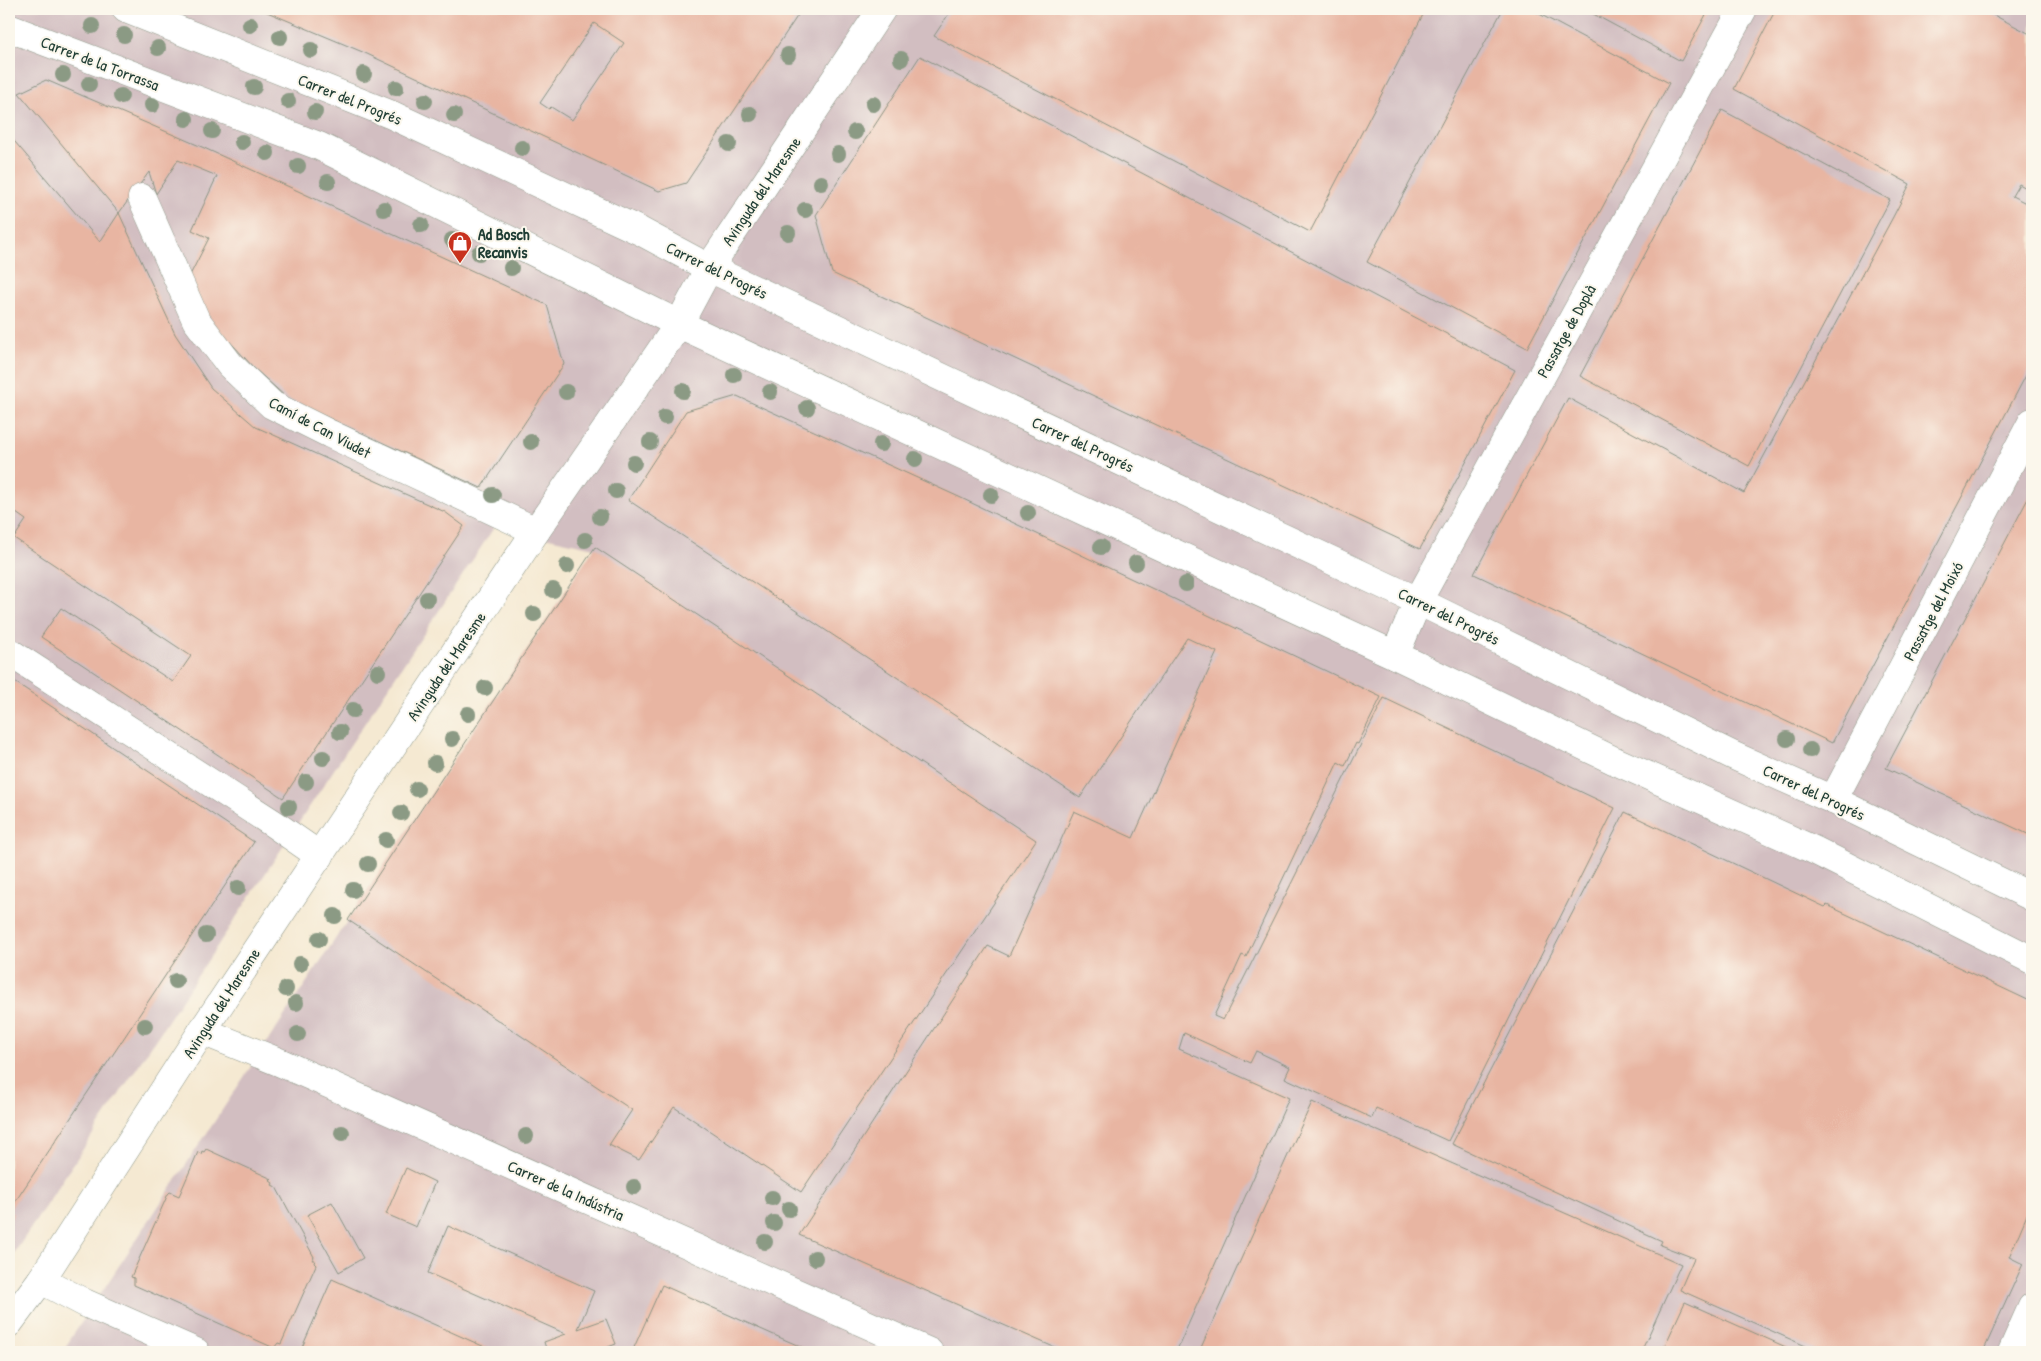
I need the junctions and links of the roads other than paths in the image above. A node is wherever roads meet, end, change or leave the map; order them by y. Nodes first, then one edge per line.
1 (126, 9) edge
2 (882, 9) edge
3 (1743, 9) edge
4 (9, 28) edge
5 (142, 198) dead end
6 (709, 268) junction
7 (679, 324) junction
8 (2032, 422) edge
9 (536, 531) junction
10 (1418, 601) junction
11 (9, 652) edge
12 (1395, 655) junction
13 (1833, 800) junction
14 (320, 856) junction
15 (2032, 897) edge
16 (2032, 960) edge
17 (202, 1031) junction
18 (41, 1280) junction
19 (2032, 1306) edge
20 (9, 1323) edge
21 (196, 1352) edge
22 (929, 1352) edge
23 (2012, 1352) edge

1 - 6 street, Carrer del Progrés
2 - 6 street, Avinguda del Maresme
3 - 10 street, Passatge de Doplà
4 - 7 street, Carrer de la Torrassa
5 - 9 street, Camí de Can Viudet
6 - 7 street, Avinguda del Maresme
6 - 10 street, Carrer del Progrés
7 - 9 street, Avinguda del Maresme
7 - 12 street
8 - 13 street, Passatge del Moixó
9 - 14 street, Avinguda del Maresme
10 - 12 street, Passatge de Doplà
10 - 13 street, Carrer del Progrés
11 - 14 street
12 - 16 street
13 - 15 street, Carrer del Progrés
14 - 17 street, Avinguda del Maresme
17 - 18 street, Avinguda del Maresme
17 - 22 street, Carrer de la Indústria
18 - 20 street, Avinguda del Maresme
18 - 21 street
19 - 23 street

